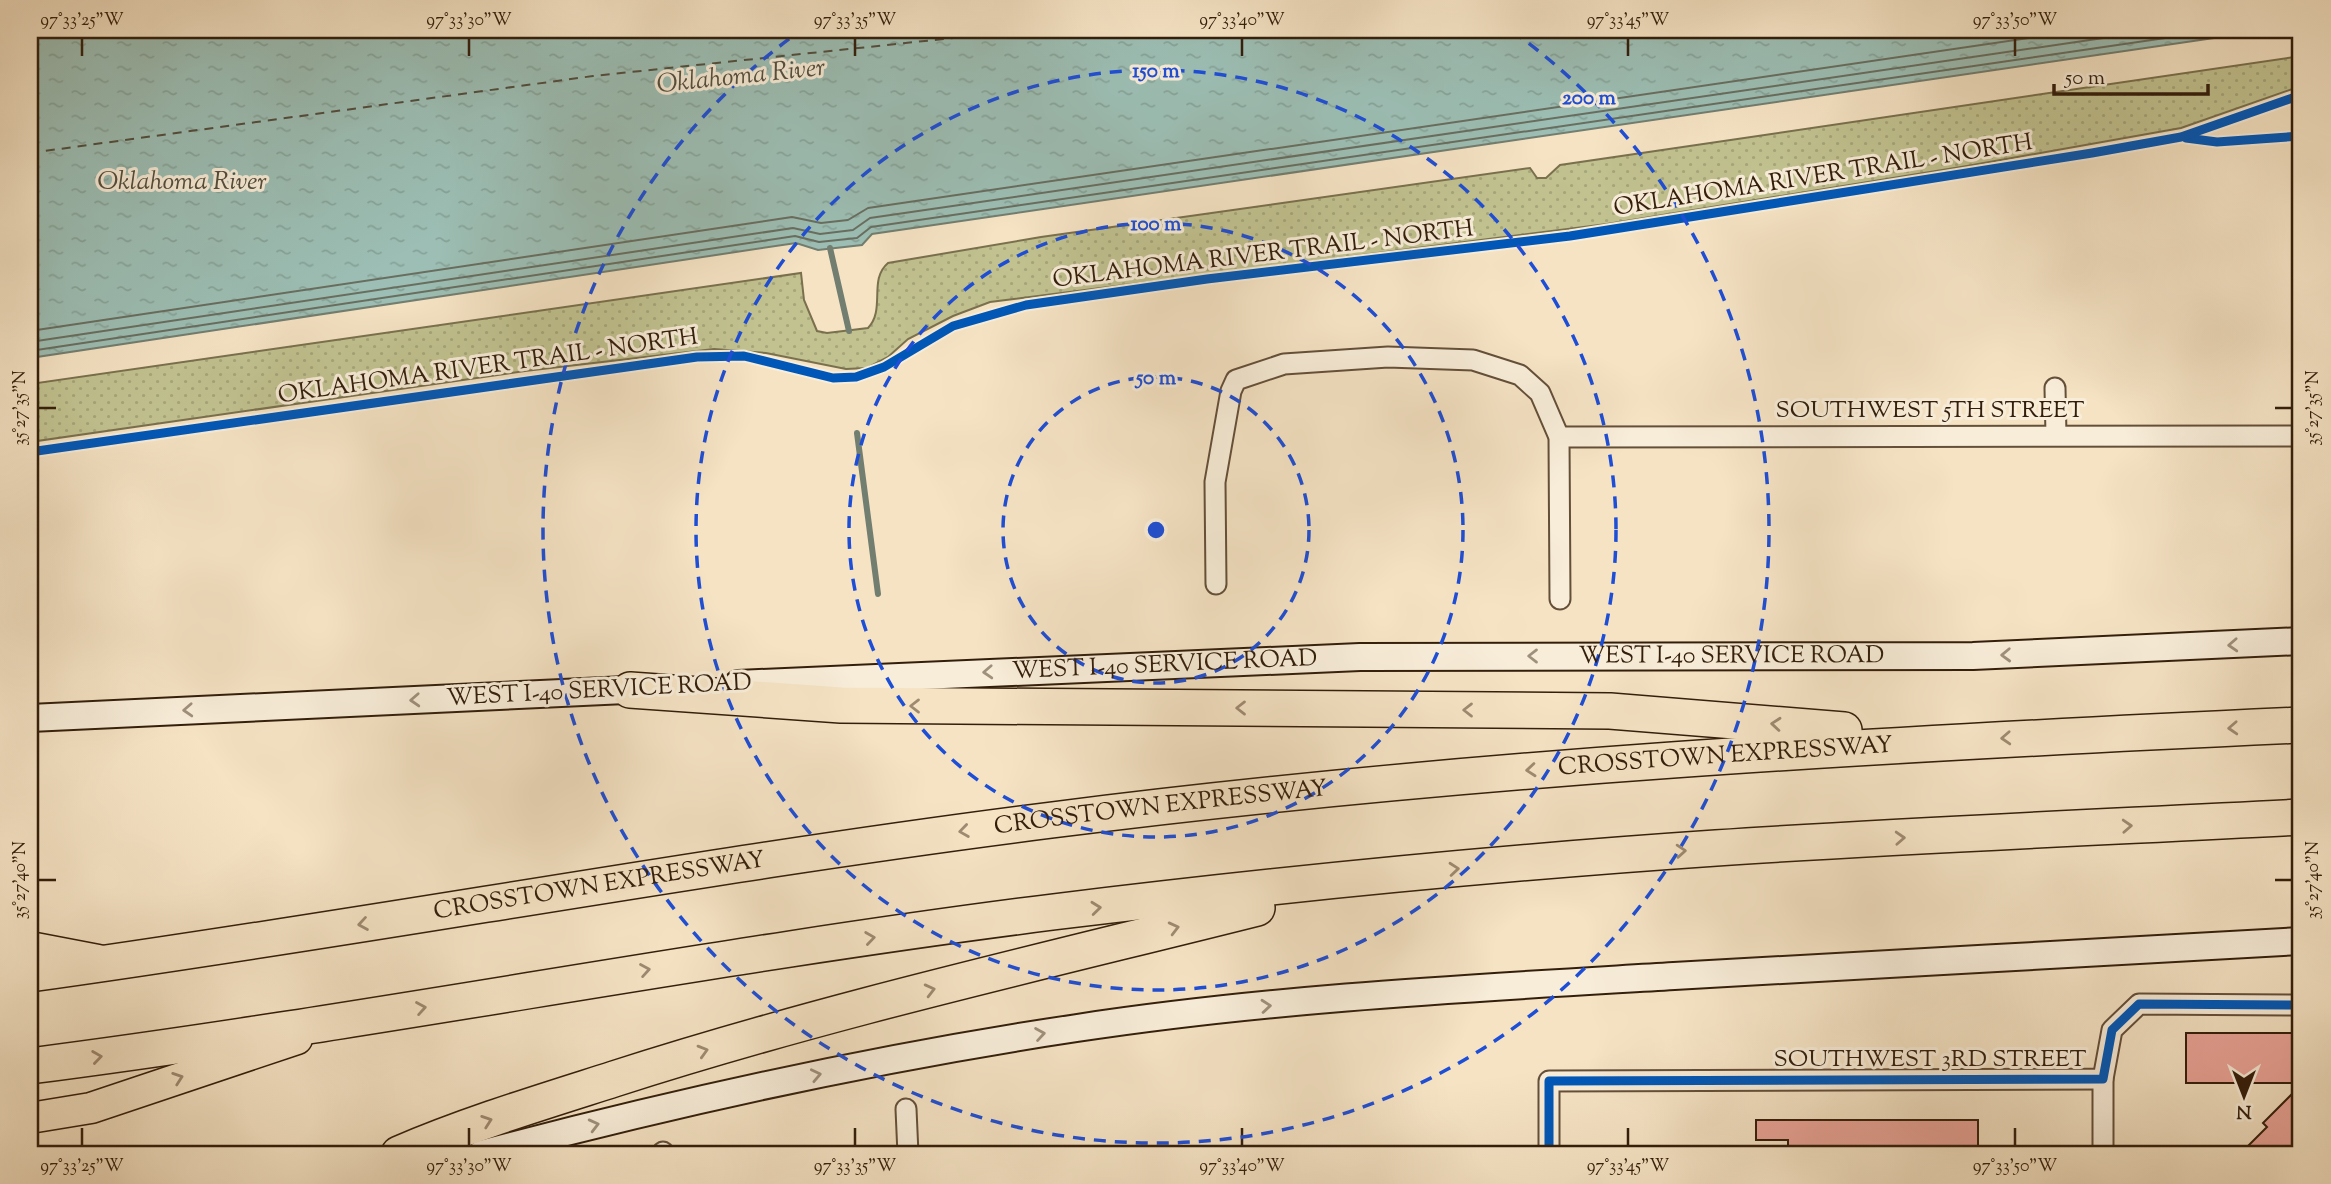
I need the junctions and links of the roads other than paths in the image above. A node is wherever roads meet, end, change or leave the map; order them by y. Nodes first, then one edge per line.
1 (2055, 388) dead end
2 (2056, 435) junction
3 (2301, 436) edge
4 (1559, 437) junction
5 (1216, 584) dead end
6 (1560, 599) dead end
7 (2301, 641) edge
8 (630, 690) junction
9 (30, 718) edge
10 (2301, 726) edge
11 (1966, 740) junction
12 (2301, 817) edge
13 (1386, 875) junction
14 (2301, 941) edge
15 (30, 947) edge
16 (112, 962) junction
17 (30, 974) edge
18 (2301, 1005) edge
19 (354, 1020) junction
20 (30, 1066) edge
21 (2104, 1079) junction
22 (906, 1109) dead end
23 (30, 1118) edge
24 (399, 1154) edge
25 (481, 1154) edge
26 (908, 1154) edge
27 (1549, 1154) edge
28 (2103, 1154) edge

1 - 2 street
2 - 3 street, SOUTHWEST 5TH STREET
2 - 4 street, SOUTHWEST 5TH STREET
4 - 5 street
4 - 6 street
7 -> 8 main road, WEST I-40 SERVICE ROAD
8 -> 9 main road, WEST I-40 SERVICE ROAD
11 -> 8 highway
10 -> 11 highway, CROSSTOWN EXPRESSWAY
11 -> 16 highway, CROSSTOWN EXPRESSWAY
13 -> 12 highway
19 -> 13 highway
24 -> 13 highway
25 -> 14 main road
15 - 16 main road
16 - 17 highway, CROSSTOWN EXPRESSWAY
18 - 21 street, SOUTHWEST 3RD STREET
20 -> 19 highway
23 -> 19 main road
21 - 27 street, SOUTHWEST 3RD STREET
21 - 28 street
22 - 26 street

